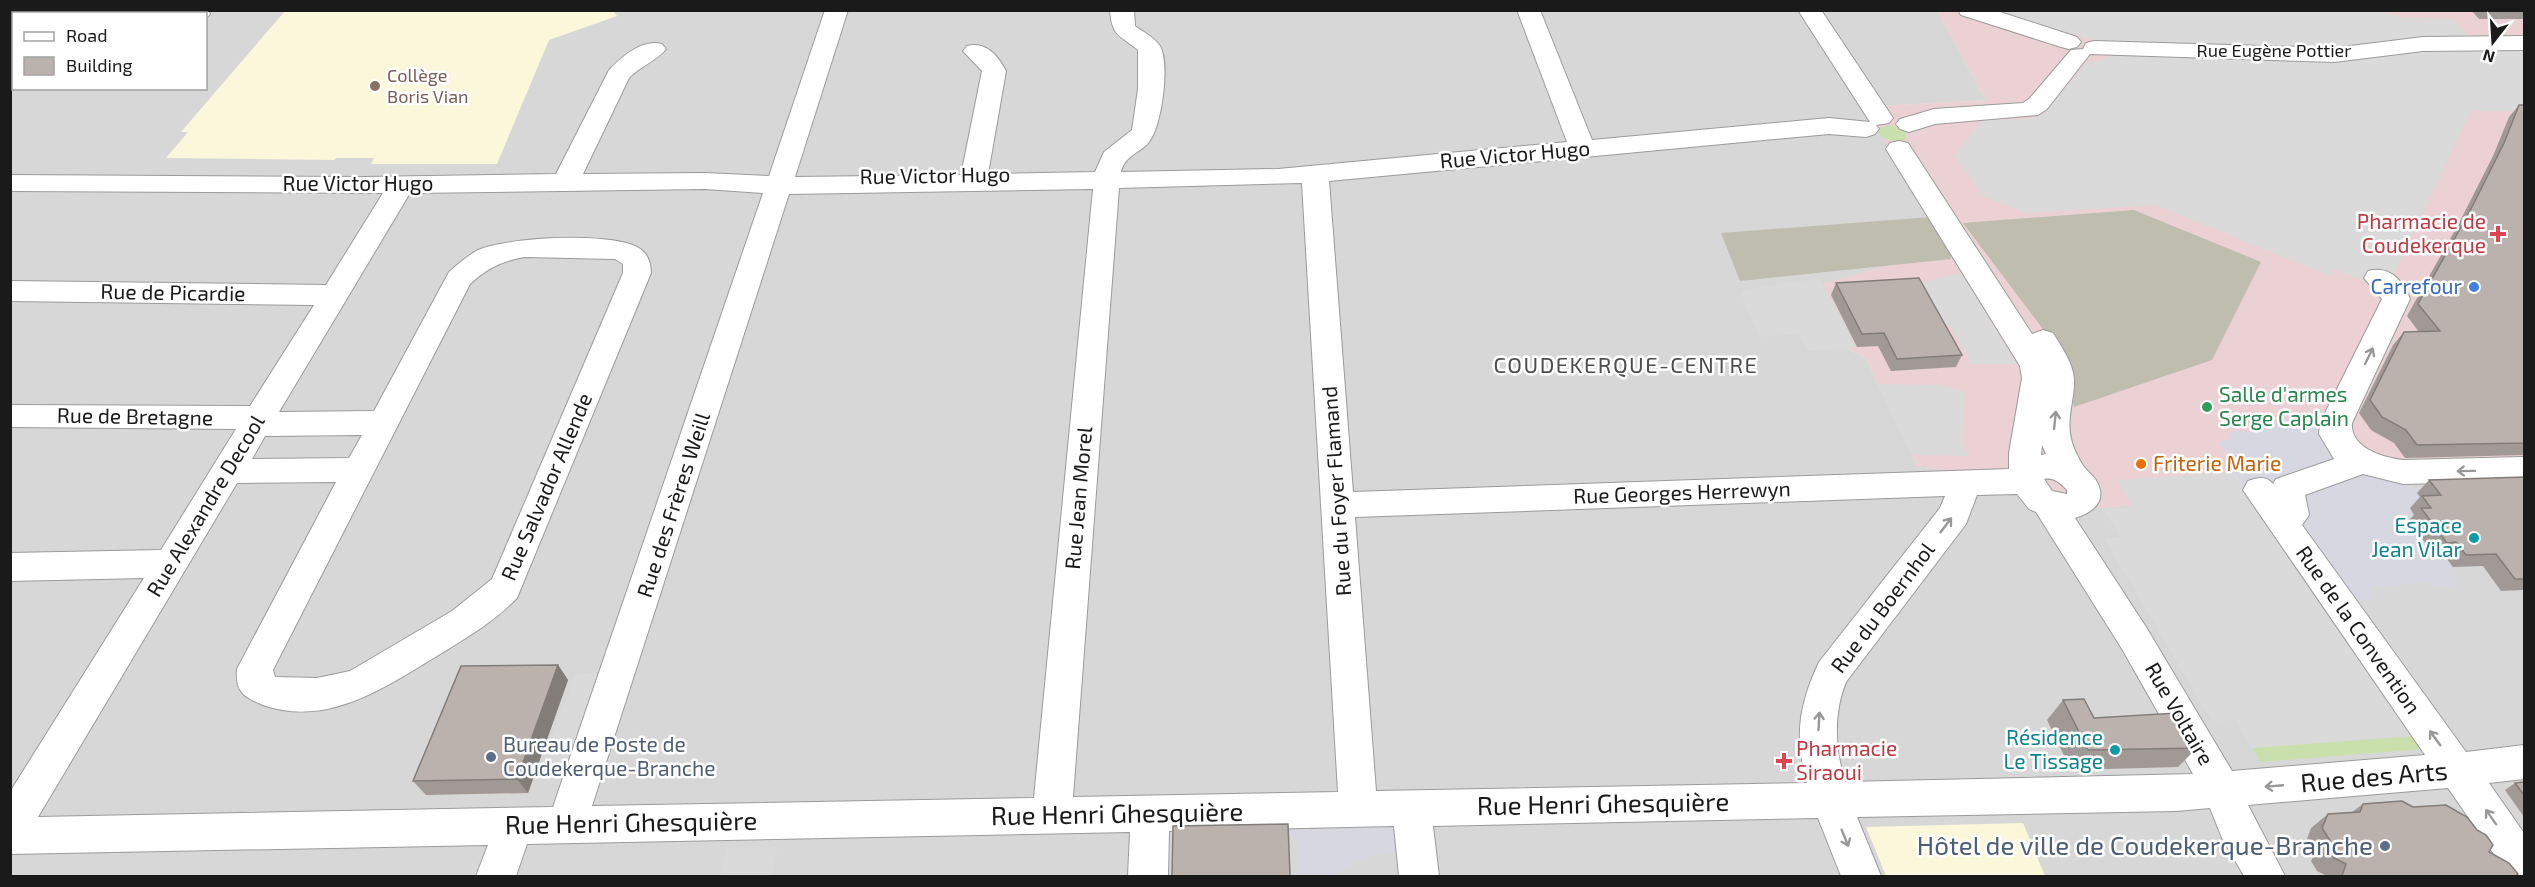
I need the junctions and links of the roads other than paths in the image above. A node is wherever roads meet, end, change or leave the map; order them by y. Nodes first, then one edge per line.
1 (837, 10) edge
2 (1122, 10) edge
3 (1528, 10) edge
4 (1809, 10) edge
5 (1969, 10) edge
6 (2524, 43) edge
7 (2081, 48) junction
8 (654, 49) dead end
9 (975, 51) dead end
10 (1873, 123) junction
11 (1909, 124) junction
12 (1583, 149) junction
13 (1899, 149) junction
14 (1315, 174) junction
15 (1107, 178) junction
16 (782, 179) junction
17 (974, 179) junction
18 (10, 183) edge
19 (566, 183) junction
20 (402, 184) junction
21 (1947, 224) junction
22 (2378, 278) dead end
23 (10, 291) edge
24 (335, 295) junction
25 (10, 416) edge
26 (258, 421) junction
27 (382, 423) junction
28 (2359, 459) junction
29 (2524, 469) edge
30 (358, 470) junction
31 (228, 471) junction
32 (1961, 483) junction
33 (2034, 487) junction
34 (2077, 488) junction
35 (1338, 505) junction
36 (171, 564) junction
37 (10, 567) edge
38 (2134, 638) junction
39 (2524, 762) edge
40 (2458, 770) junction
41 (2223, 790) junction
42 (1831, 799) junction
43 (1412, 808) junction
44 (1358, 809) junction
45 (1150, 813) junction
46 (1052, 815) junction
47 (567, 824) junction
48 (514, 826) junction
49 (10, 828) edge
50 (10, 836) edge
51 (2524, 865) edge
52 (496, 876) edge
53 (1148, 876) edge
54 (1419, 876) edge
55 (1861, 876) edge
56 (2265, 876) edge
57 (2289, 876) edge

1 - 16 street, Rue des Frères Weill
2 - 15 street
3 - 12 street
4 - 10 street
5 - 7 street, Rue Eugène Pottier
6 - 7 street, Rue Eugène Pottier
7 - 11 street
8 - 19 street
9 - 17 street
10 - 11 street, Rue Victor Hugo
10 - 12 street, Rue Victor Hugo
10 - 13 street
11 - 13 street
12 - 14 street, Rue Victor Hugo
13 - 21 street
14 - 15 street, Rue Victor Hugo
14 - 35 street, Rue du Foyer Flamand
15 - 17 street, Rue Victor Hugo
15 - 46 street, Rue Jean Morel
16 - 17 street, Rue Victor Hugo
16 - 19 street, Rue Victor Hugo
16 - 47 street, Rue des Frères Weill
18 - 20 street, Rue Victor Hugo
19 - 20 street, Rue Victor Hugo
20 - 24 street, Rue Alexandre Decool
21 - 33 street
34 -> 21 street
28 -> 22 street
23 - 24 street, Rue de Picardie
24 - 26 street, Rue Alexandre Decool
25 - 26 street, Rue de Bretagne
26 - 27 street
26 - 31 street, Rue Alexandre Decool
27 - 30 street, Rue Salvador Allende
27 - 30 street, Rue Salvador Allende
29 -> 28 street
40 -> 28 street, Rue de la Convention
30 - 31 street
31 - 36 street, Rue Alexandre Decool
32 - 33 street, Rue Georges Herrewyn
32 - 35 street, Rue Georges Herrewyn
42 -> 32 street, Rue du Boernhol
33 - 34 street, Rue Georges Herrewyn
33 - 38 street, Rue Voltaire
34 - 38 street, Rue Voltaire
35 - 44 street, Rue du Foyer Flamand
36 - 37 street
36 - 49 street, Rue Alexandre Decool
38 - 41 street, Rue Voltaire
39 - 40 street, Rue des Arts
40 -> 41 street, Rue des Arts
51 -> 40 street, Rue de la Convention
41 - 42 street, Rue Henri Ghesquière
41 - 56 street
41 - 57 street
42 - 43 street, Rue Henri Ghesquière
42 -> 55 street, Rue du Boernhol
43 - 44 street, Rue Henri Ghesquière
43 - 54 street
44 - 45 street, Rue Henri Ghesquière
45 - 46 street, Rue Henri Ghesquière
45 - 53 street
46 - 47 street, Rue Henri Ghesquière
47 - 48 street, Rue Henri Ghesquière
48 - 50 street, Rue Henri Ghesquière
48 - 52 street

